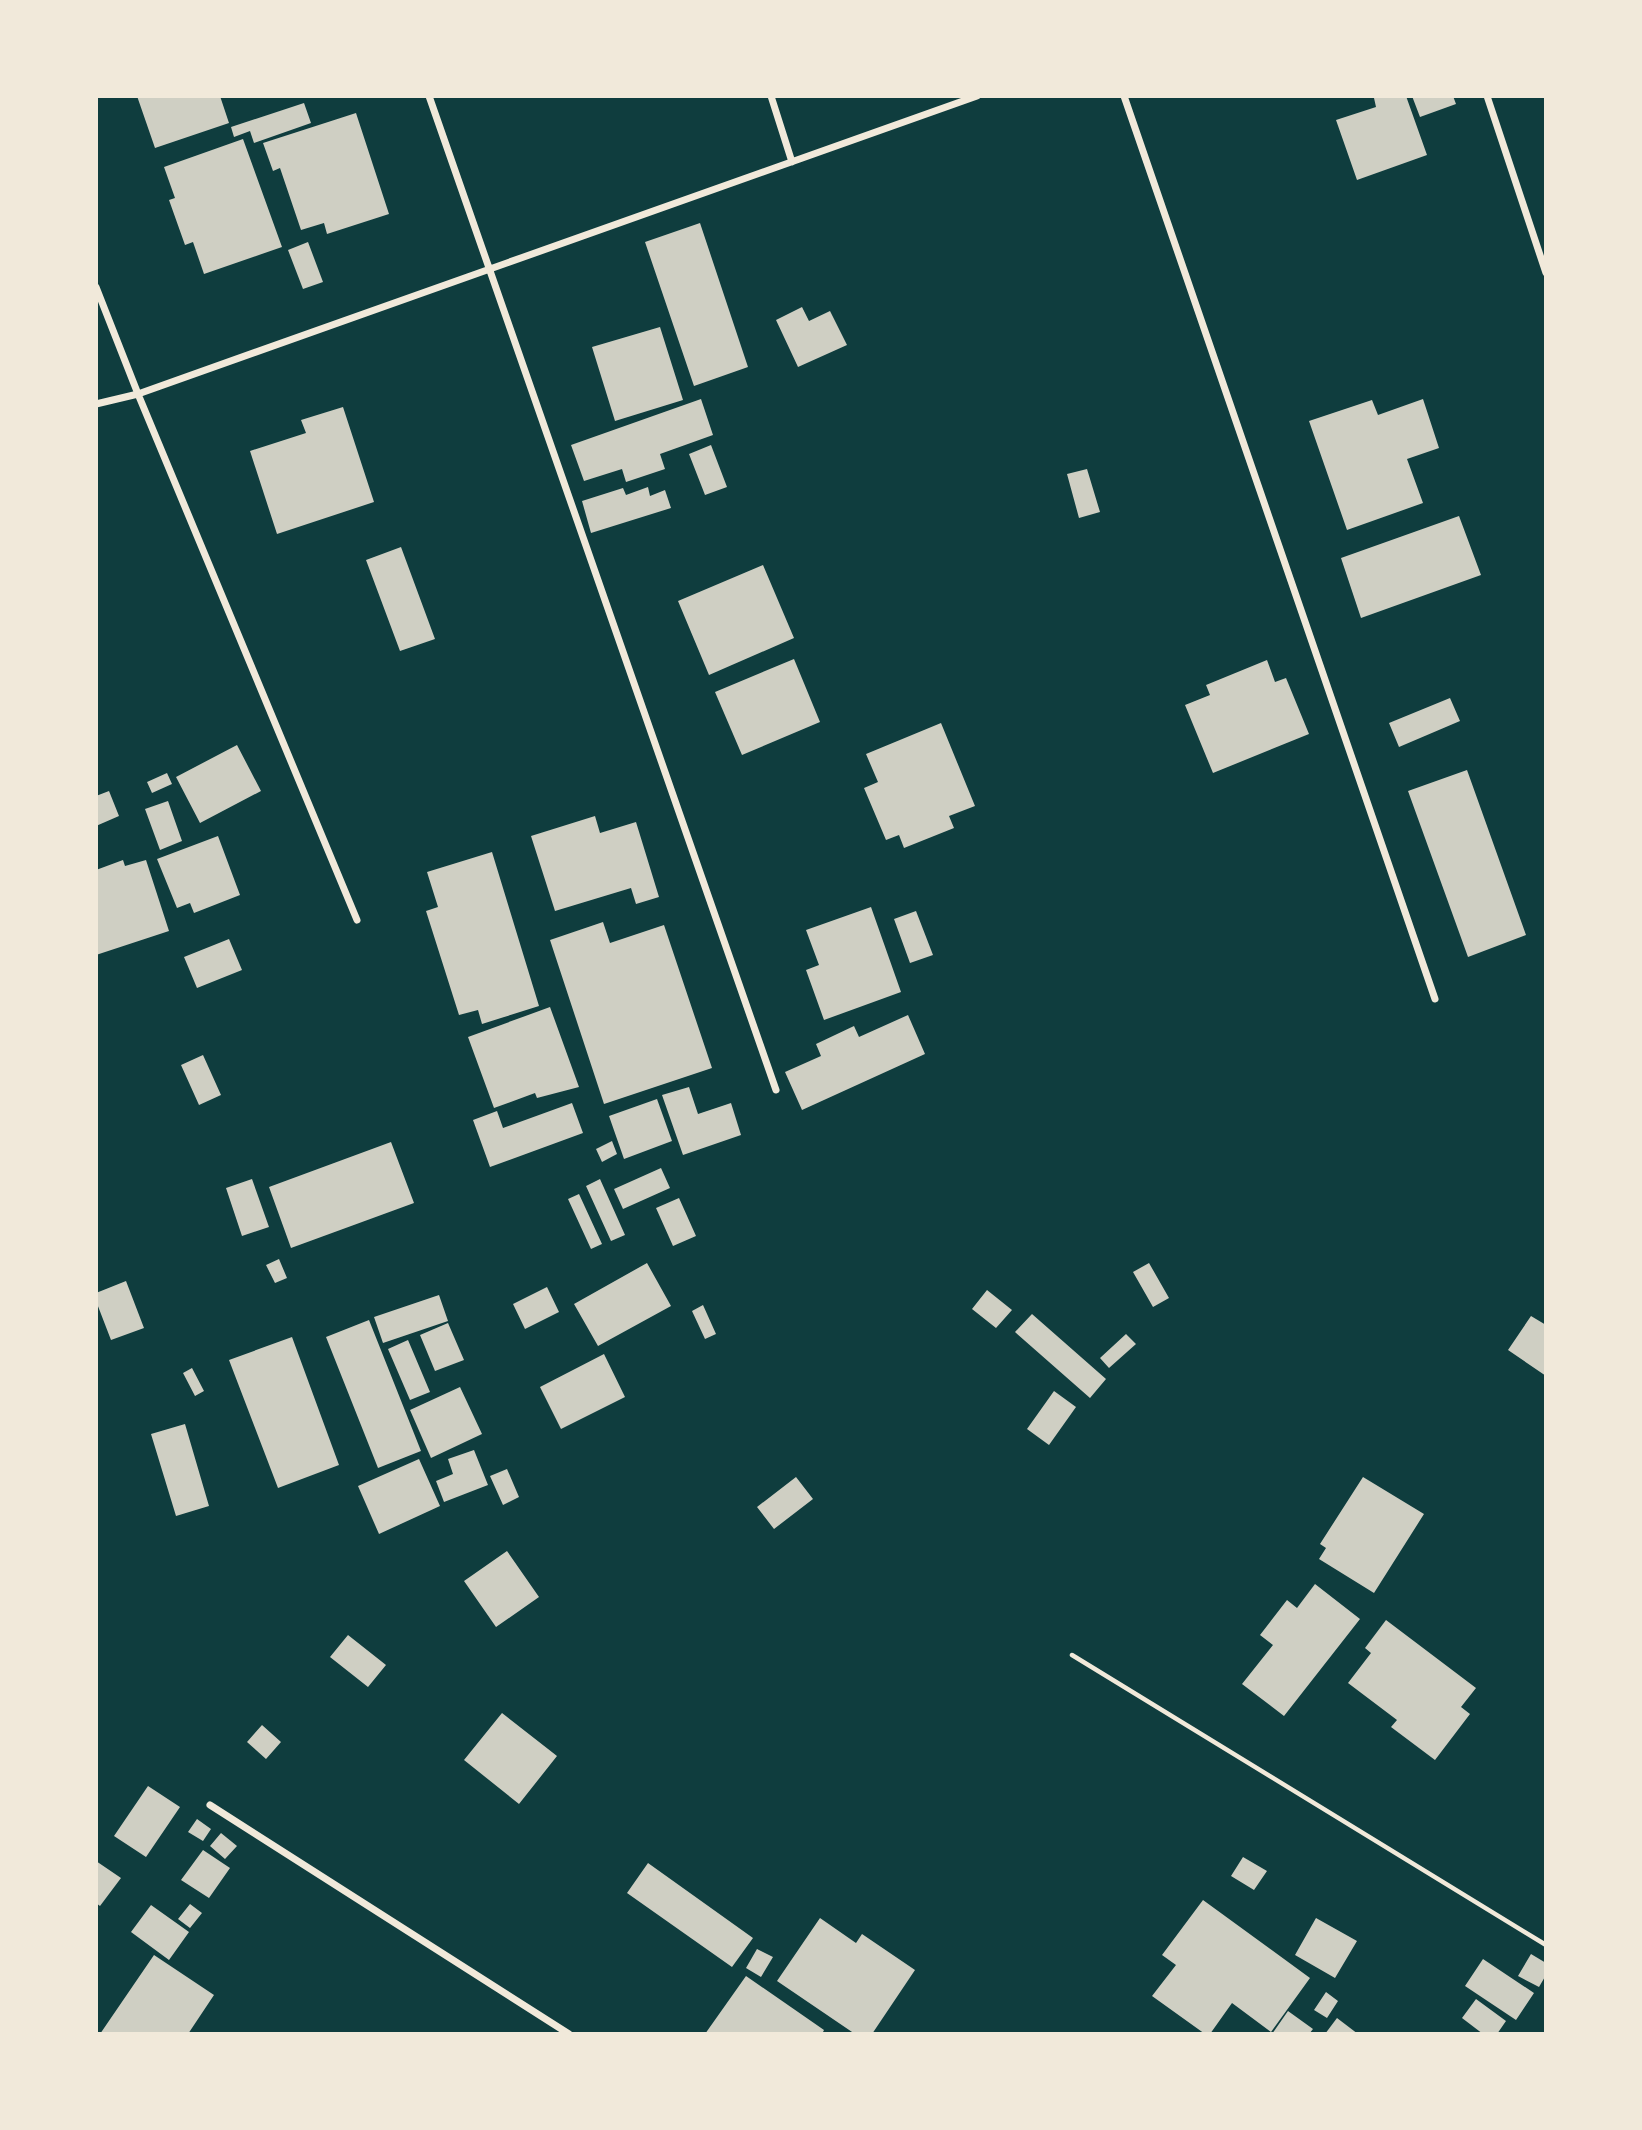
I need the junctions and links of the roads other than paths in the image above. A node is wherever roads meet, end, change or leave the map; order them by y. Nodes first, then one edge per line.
1 (429, 96) edge
2 (771, 96) edge
3 (977, 96) edge
4 (1124, 96) edge
5 (1487, 96) edge
6 (792, 162) junction
7 (491, 268) junction
8 (1546, 273) edge
9 (96, 286) edge
10 (138, 394) junction
11 (96, 404) edge
12 (357, 920) dead end
13 (1435, 999) dead end
14 (776, 1090) dead end
15 (210, 1805) dead end
16 (569, 2034) edge

1 - 7 street
2 - 6 street
3 - 6 street
4 - 13 street
5 - 8 street
6 - 7 street
7 - 10 street
7 - 14 street
9 - 10 street
10 - 11 street
10 - 12 street
15 - 16 street

